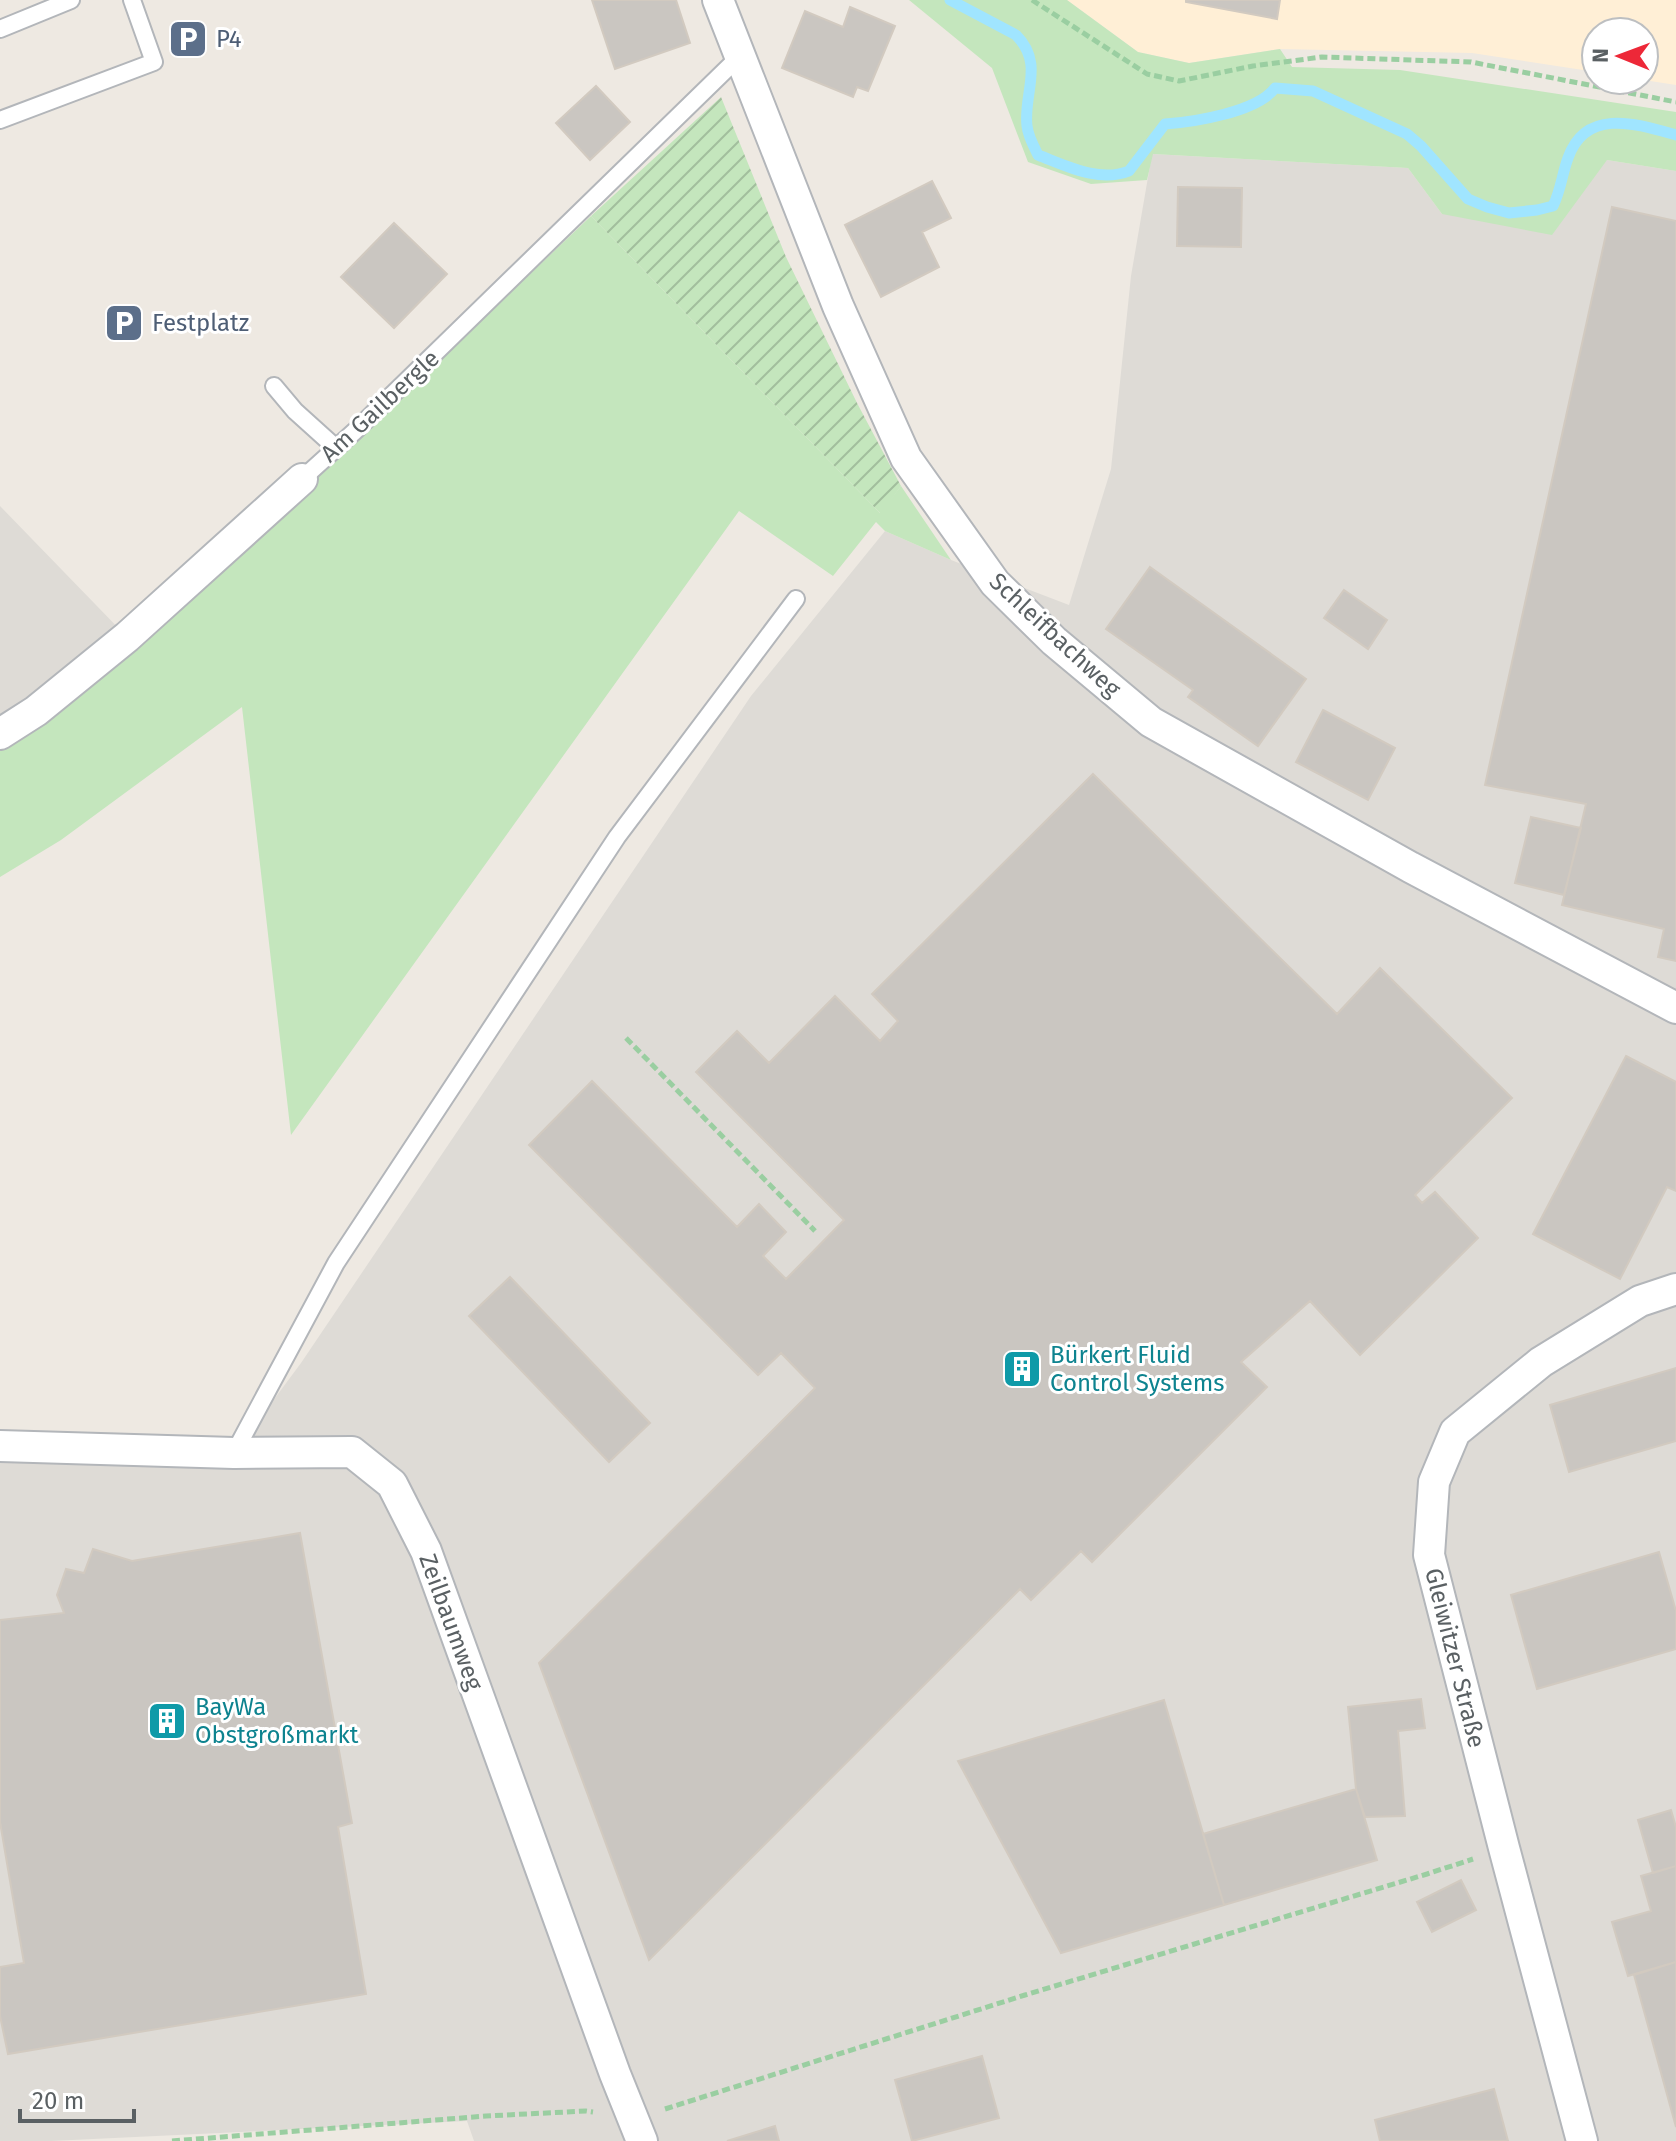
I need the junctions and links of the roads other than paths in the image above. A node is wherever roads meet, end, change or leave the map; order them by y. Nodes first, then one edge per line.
1 (71, 0) edge
2 (132, 0) edge
3 (718, 0) edge
4 (0, 29) edge
5 (740, 56) junction
6 (0, 120) edge
7 (274, 386) dead end
8 (336, 448) junction
9 (302, 479) joint
10 (796, 599) dead end
11 (0, 734) edge
12 (1676, 1008) edge
13 (1676, 1289) edge
14 (0, 1446) edge
15 (234, 1453) junction
16 (636, 2130) edge
17 (1582, 2141) edge

1 - 4 lane
2 - 6 lane
3 - 5 street, Schleifbachweg
5 - 8 lane, Am Gailbergle
5 - 12 street, Schleifbachweg
7 - 8 lane
8 - 9 lane, Am Gailbergle
9 - 11 street, Am Gailbergle
10 - 15 lane
13 - 17 street, Gleiwitzer Straße
14 - 15 street, Zeilbaumweg
15 - 16 street, Zeilbaumweg

